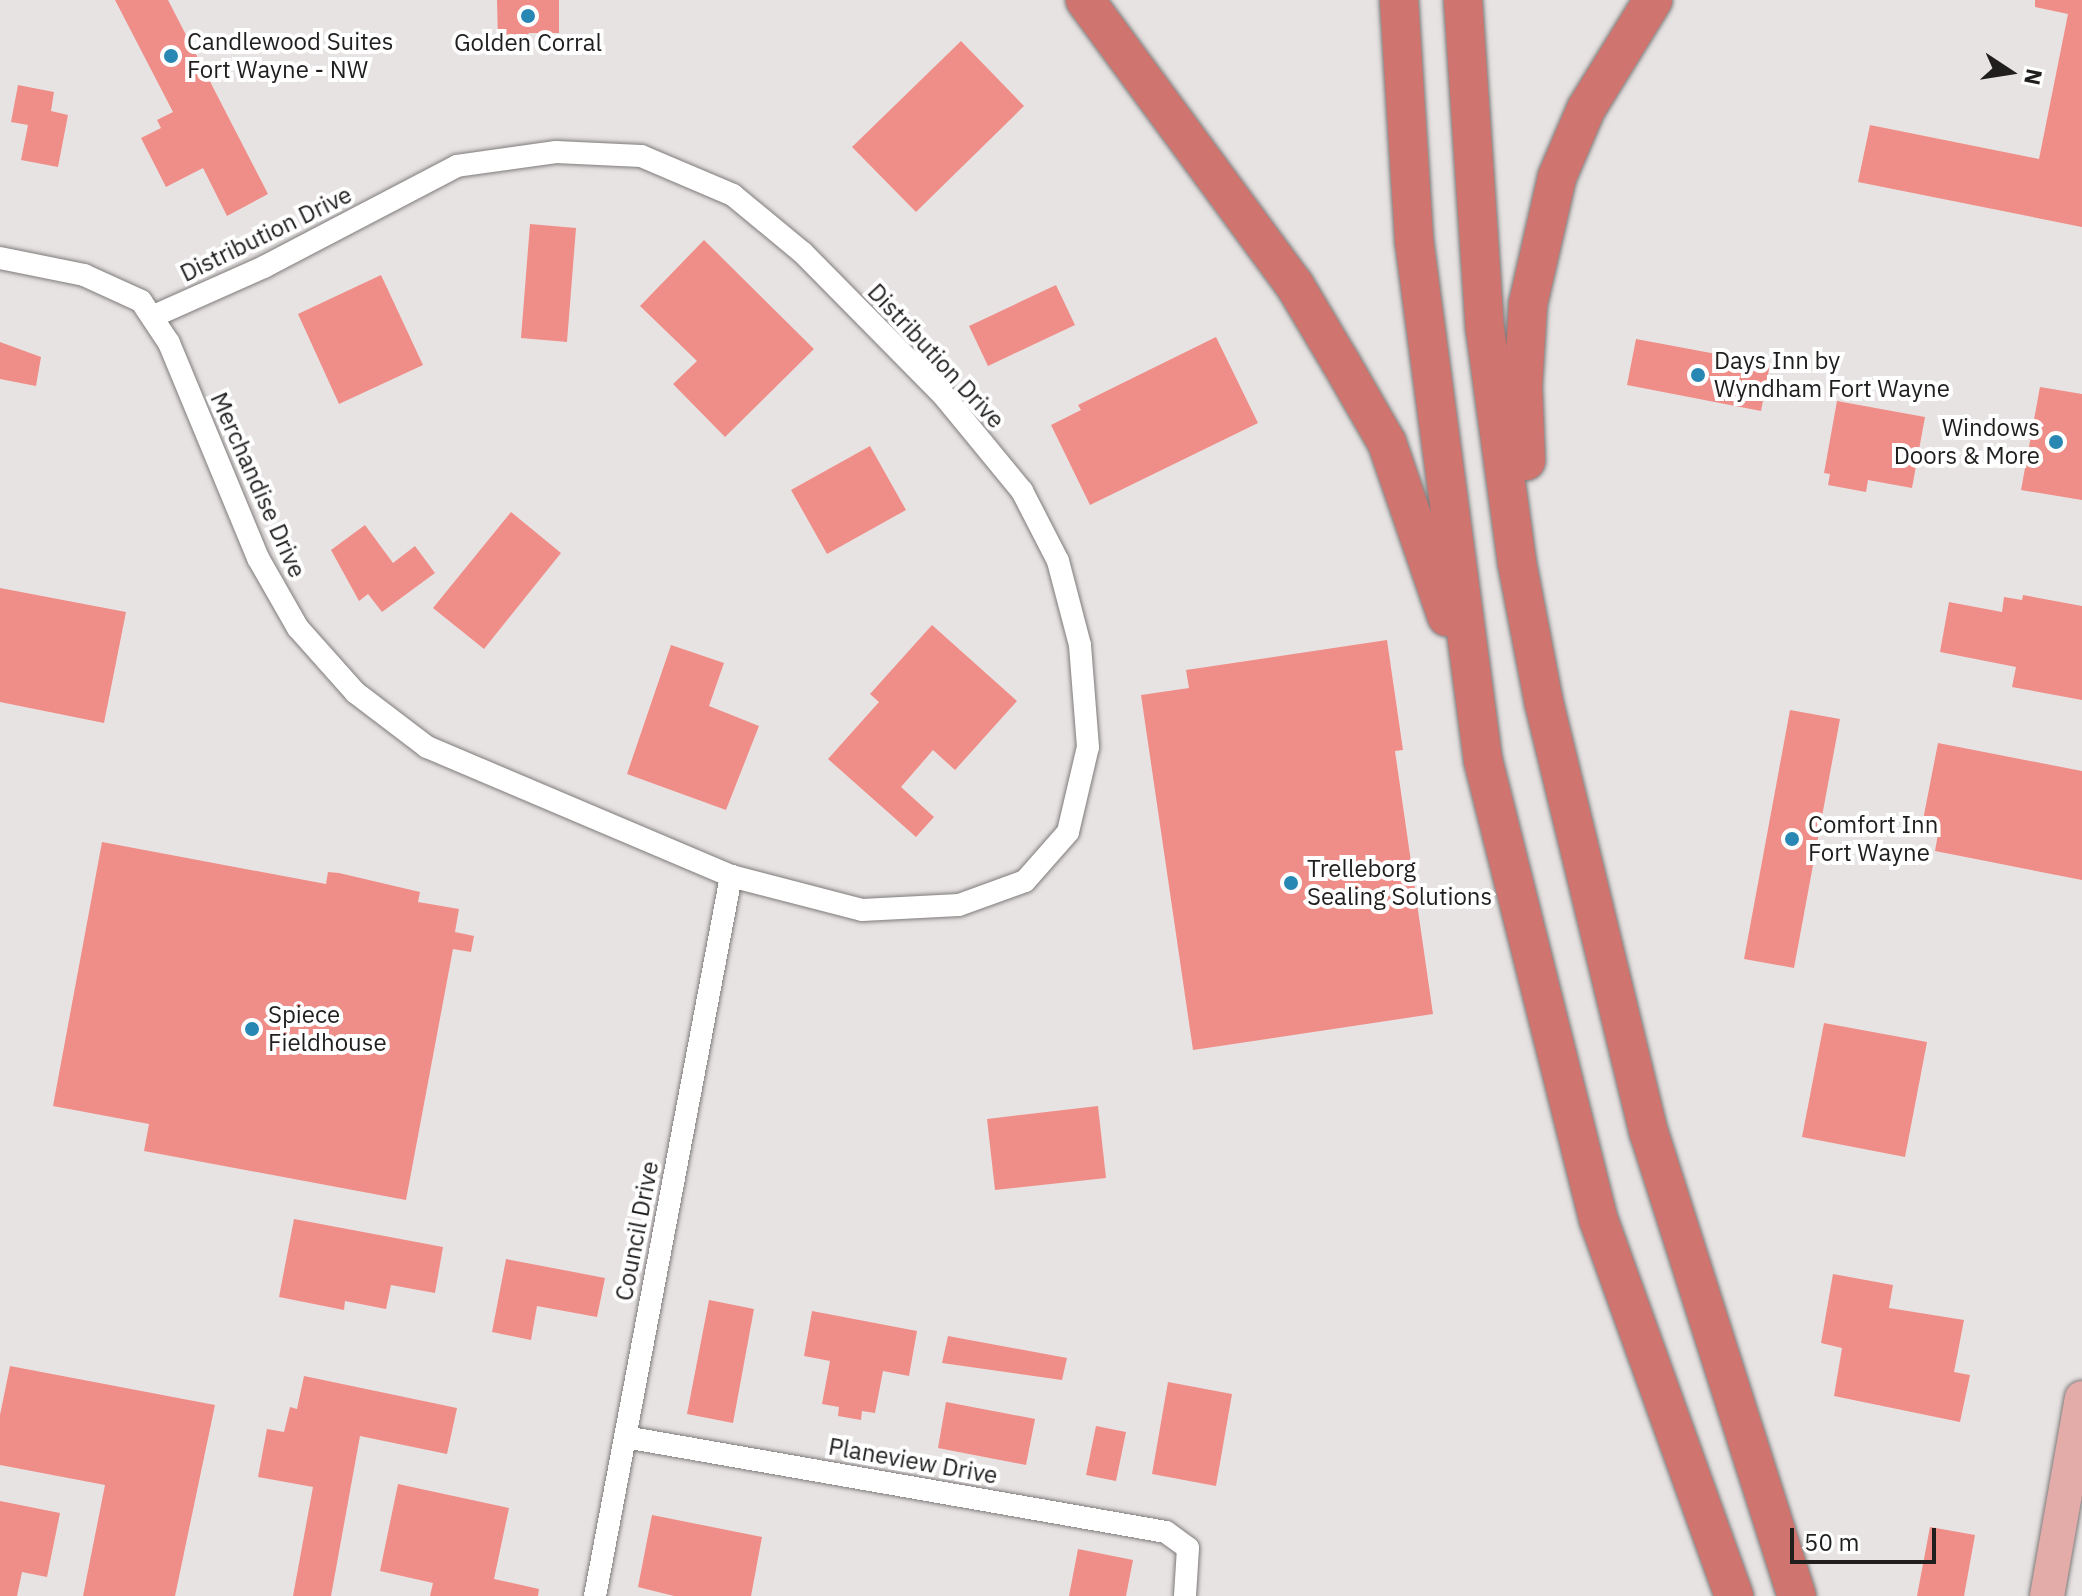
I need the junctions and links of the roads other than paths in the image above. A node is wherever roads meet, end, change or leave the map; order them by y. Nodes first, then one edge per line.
1 (1085, 0) edge
2 (1399, 0) edge
3 (1463, 0) edge
4 (1653, 0) edge
5 (0, 258) edge
6 (154, 316) junction
7 (1544, 703) junction
8 (1476, 704) junction
9 (731, 876) junction
10 (2082, 1398) edge
11 (625, 1437) junction
12 (595, 1596) edge
13 (1185, 1596) edge
14 (1734, 1596) edge
15 (1797, 1596) edge
16 (2047, 1596) edge

1 - 8 highway
2 - 8 highway
3 - 7 highway
4 - 7 highway
5 - 6 street, Merchandise Drive
6 - 9 street, Merchandise Drive
6 - 9 street, Distribution Drive
7 - 15 highway
8 - 14 highway
9 - 11 street, Council Drive
10 - 16 main road
11 - 12 street, Council Drive
11 - 13 street, Planeview Drive

